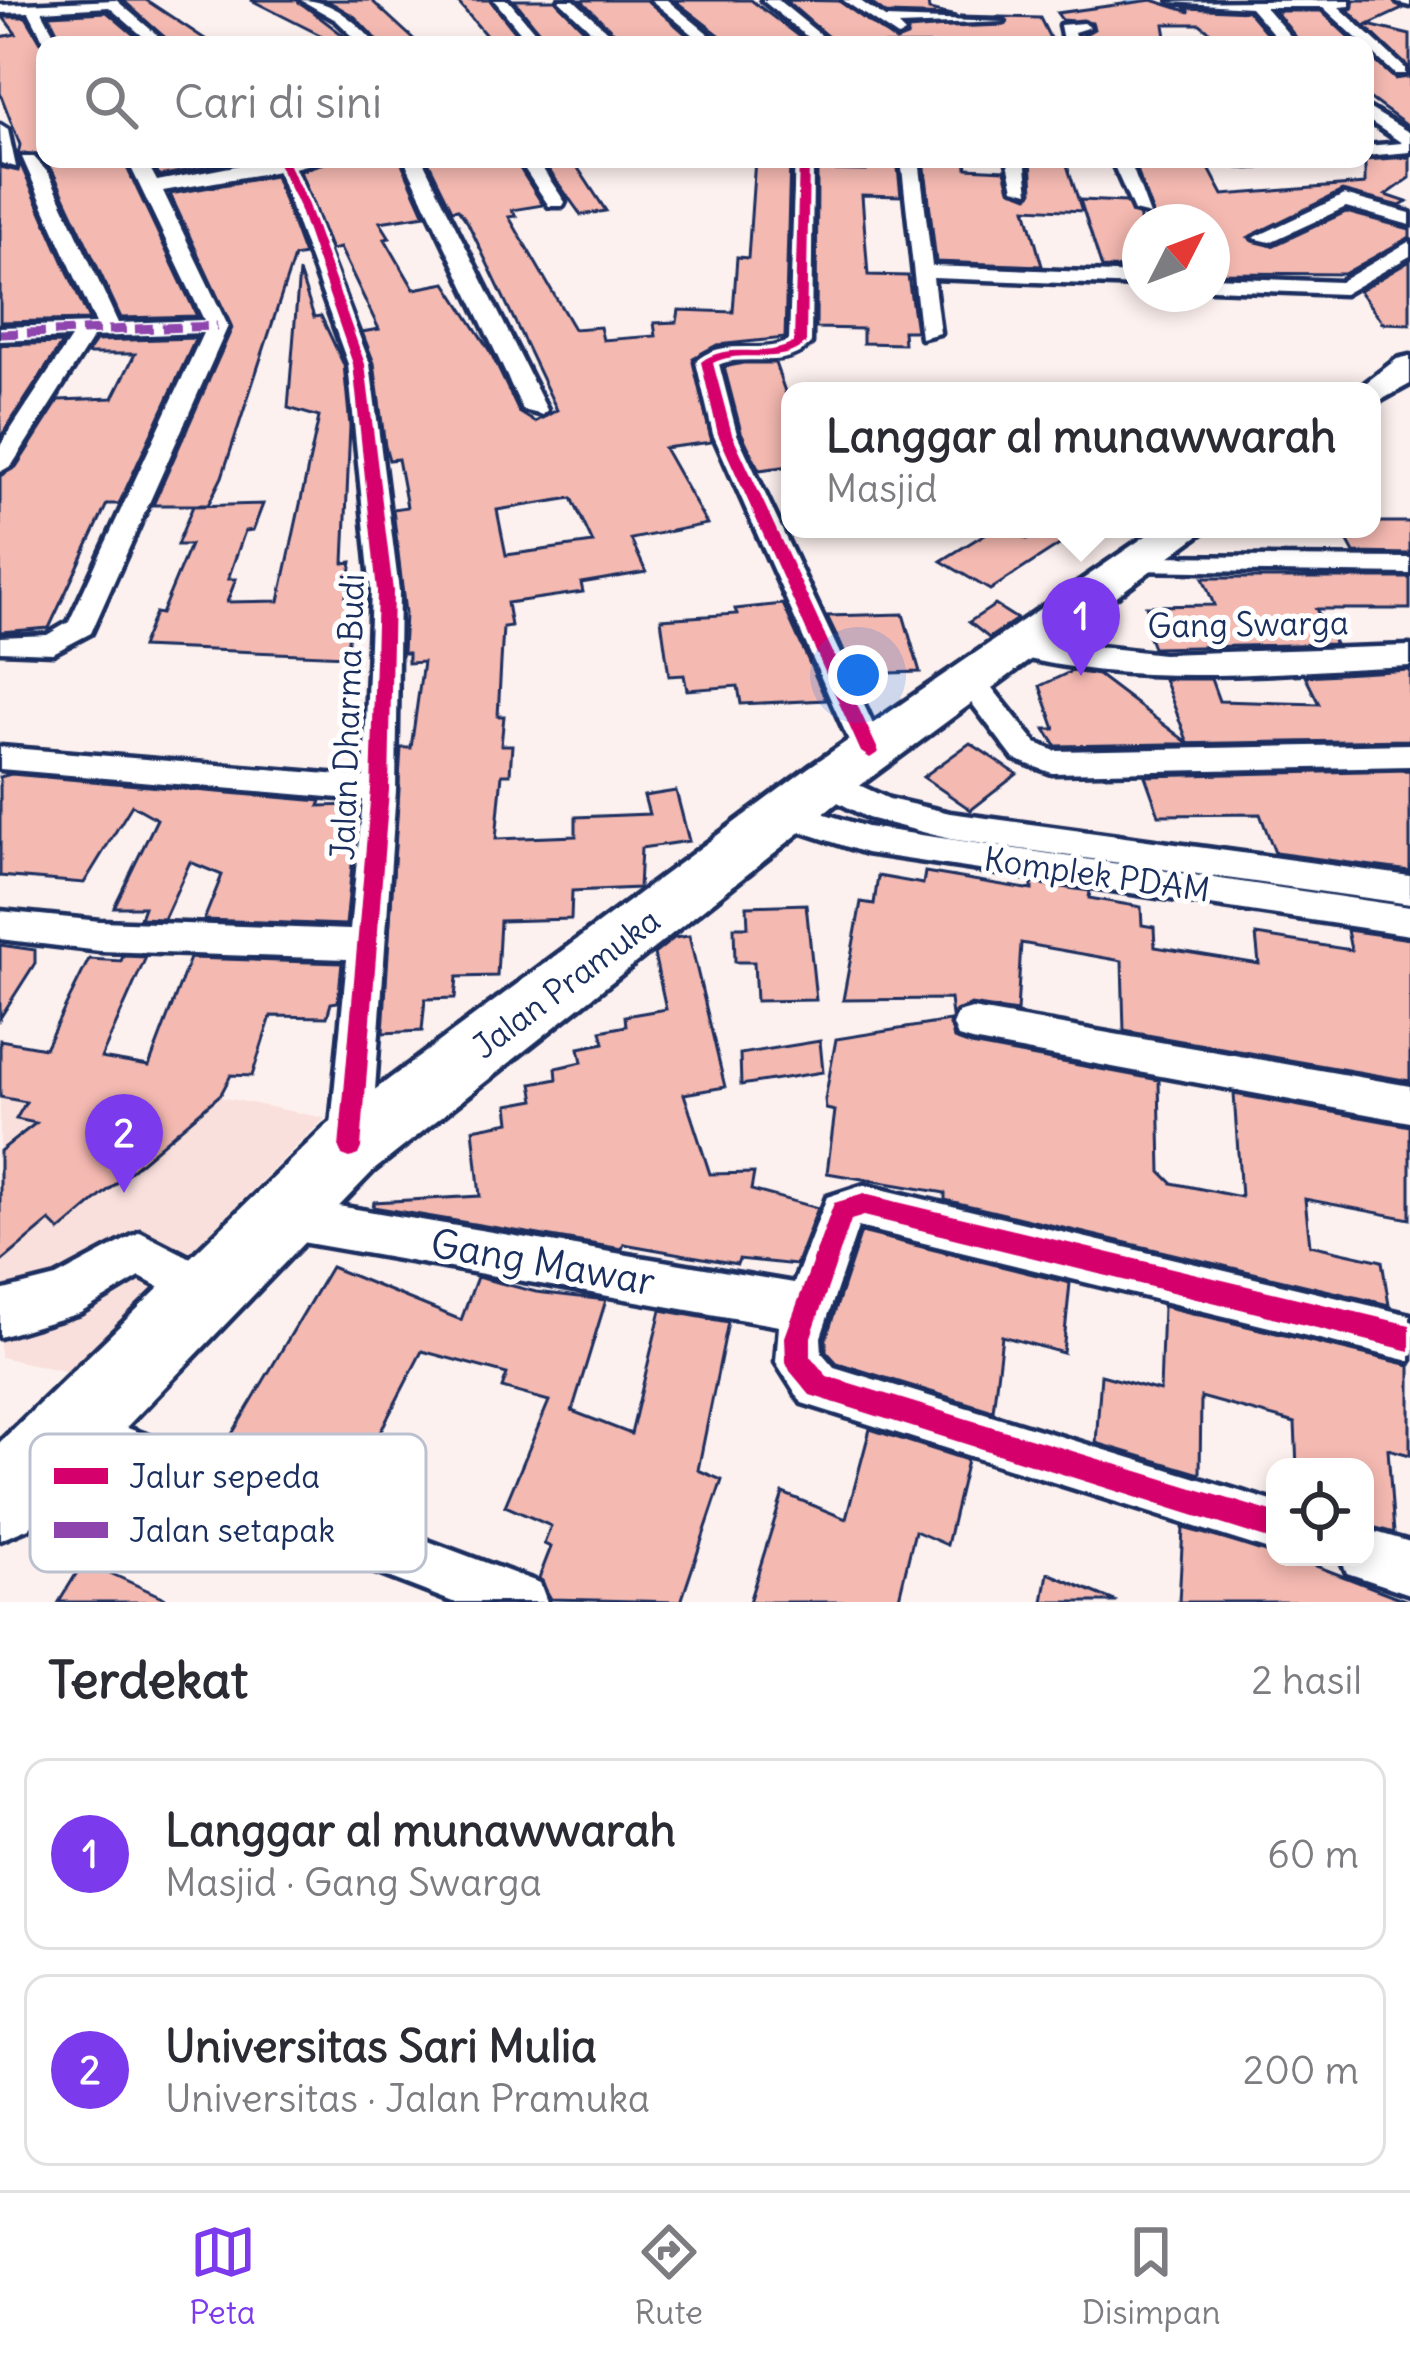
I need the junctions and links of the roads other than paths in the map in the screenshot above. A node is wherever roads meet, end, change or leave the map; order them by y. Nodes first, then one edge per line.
1 (126, 0) edge
2 (308, 0) edge
3 (501, 0) edge
4 (566, 0) edge
5 (658, 0) edge
6 (769, 0) edge
7 (850, 0) edge
8 (71, 2) edge
9 (108, 2) edge
10 (1177, 2) edge
11 (1254, 3) edge
12 (1327, 3) edge
13 (1345, 3) dead end
14 (34, 8) junction
15 (0, 9) edge
16 (882, 22) junction
17 (997, 22) dead end
18 (1083, 27) dead end
19 (48, 36) edge
20 (151, 36) edge
21 (360, 36) edge
22 (531, 36) edge
23 (605, 36) edge
24 (704, 36) edge
25 (815, 36) edge
26 (902, 36) edge
27 (1067, 36) edge
28 (1283, 36) edge
29 (1365, 36) edge
30 (1374, 44) edge
31 (1374, 70) edge
32 (1405, 71) edge
33 (1376, 105) edge
34 (0, 132) edge
35 (1410, 143) edge
36 (1374, 149) edge
37 (21, 161) edge
38 (141, 168) edge
39 (252, 168) edge
40 (285, 168) edge
41 (417, 168) edge
42 (533, 168) edge
43 (804, 168) edge
44 (911, 168) edge
45 (1018, 168) edge
46 (1124, 168) edge
47 (152, 187) junction
48 (1023, 188) dead end
49 (556, 202) dead end
50 (1140, 204) edge
51 (1410, 219) edge
52 (1263, 238) dead end
53 (1410, 247) edge
54 (925, 272) junction
55 (1122, 279) edge
56 (1230, 284) edge
57 (217, 326) junction
58 (98, 328) junction
59 (929, 333) dead end
60 (0, 334) edge
61 (1410, 367) edge
62 (1381, 388) edge
63 (535, 410) dead end
64 (0, 465) edge
65 (1161, 546) edge
66 (1410, 566) edge
67 (9, 644) dead end
68 (1410, 656) edge
69 (994, 664) junction
70 (1410, 755) edge
71 (0, 758) edge
72 (380, 790) junction
73 (846, 800) junction
74 (1410, 890) edge
75 (1410, 921) edge
76 (0, 925) edge
77 (365, 946) junction
78 (972, 1024) dead end
79 (1410, 1104) edge
80 (350, 1148) junction
81 (279, 1216) junction
82 (206, 1290) junction
83 (807, 1309) junction
84 (0, 1314) edge
85 (1410, 1338) edge
86 (68, 1429) junction
87 (63, 1434) edge
88 (81, 1434) edge
89 (30, 1468) edge
90 (0, 1498) edge
91 (1266, 1524) edge
92 (1374, 1558) edge
93 (426, 1566) edge
94 (1410, 1568) edge
95 (521, 1602) edge

1 - 9 street
2 - 21 street
3 - 22 street
4 - 23 street
5 - 24 street
6 - 25 street
7 - 16 street
8 - 9 street
8 - 14 street
9 - 20 street
10 - 11 street
11 - 12 street
11 - 28 street
12 - 13 street
12 - 29 street
14 - 15 street
14 - 19 street
16 - 17 street
16 - 26 street
18 - 27 street
30 - 32 street
31 - 32 street
33 - 35 street
34 - 37 street
35 - 36 street
37 - 58 street
38 - 47 street
39 - 47 street
40 - 72 street, Jalan Dharma Budi
41 - 63 street
42 - 49 street
43 - 73 street
44 - 54 street
45 - 48 street
46 - 50 street
47 - 57 street
51 - 52 street
53 - 56 street
54 - 55 street
54 - 59 street
57 - 58 street
57 - 67 street
58 - 60 street
58 - 64 street
61 - 62 main road
65 - 66 street
65 - 69 main road, Jalan Pramuka
68 - 69 street, Gang Swarga
69 - 70 street
69 - 73 main road, Jalan Pramuka
71 - 72 street
72 - 77 street, Jalan Dharma Budi
73 - 74 street, Komplek PDAM
73 - 75 street, Komplek PDAM
73 - 80 main road, Jalan Pramuka
76 - 77 street
77 - 80 street, Jalan Dharma Budi
78 - 79 street
80 - 81 main road, Jalan Pramuka
81 - 82 main road, Jalan Pramuka
81 - 83 street, Gang Mawar
82 - 84 street
82 - 86 main road, Jalan Pramuka
83 - 85 street
83 - 91 street
86 - 87 main road, Jalan Pramuka
86 - 88 street
89 - 90 main road, Jalan Pramuka
92 - 94 street
93 - 95 street

